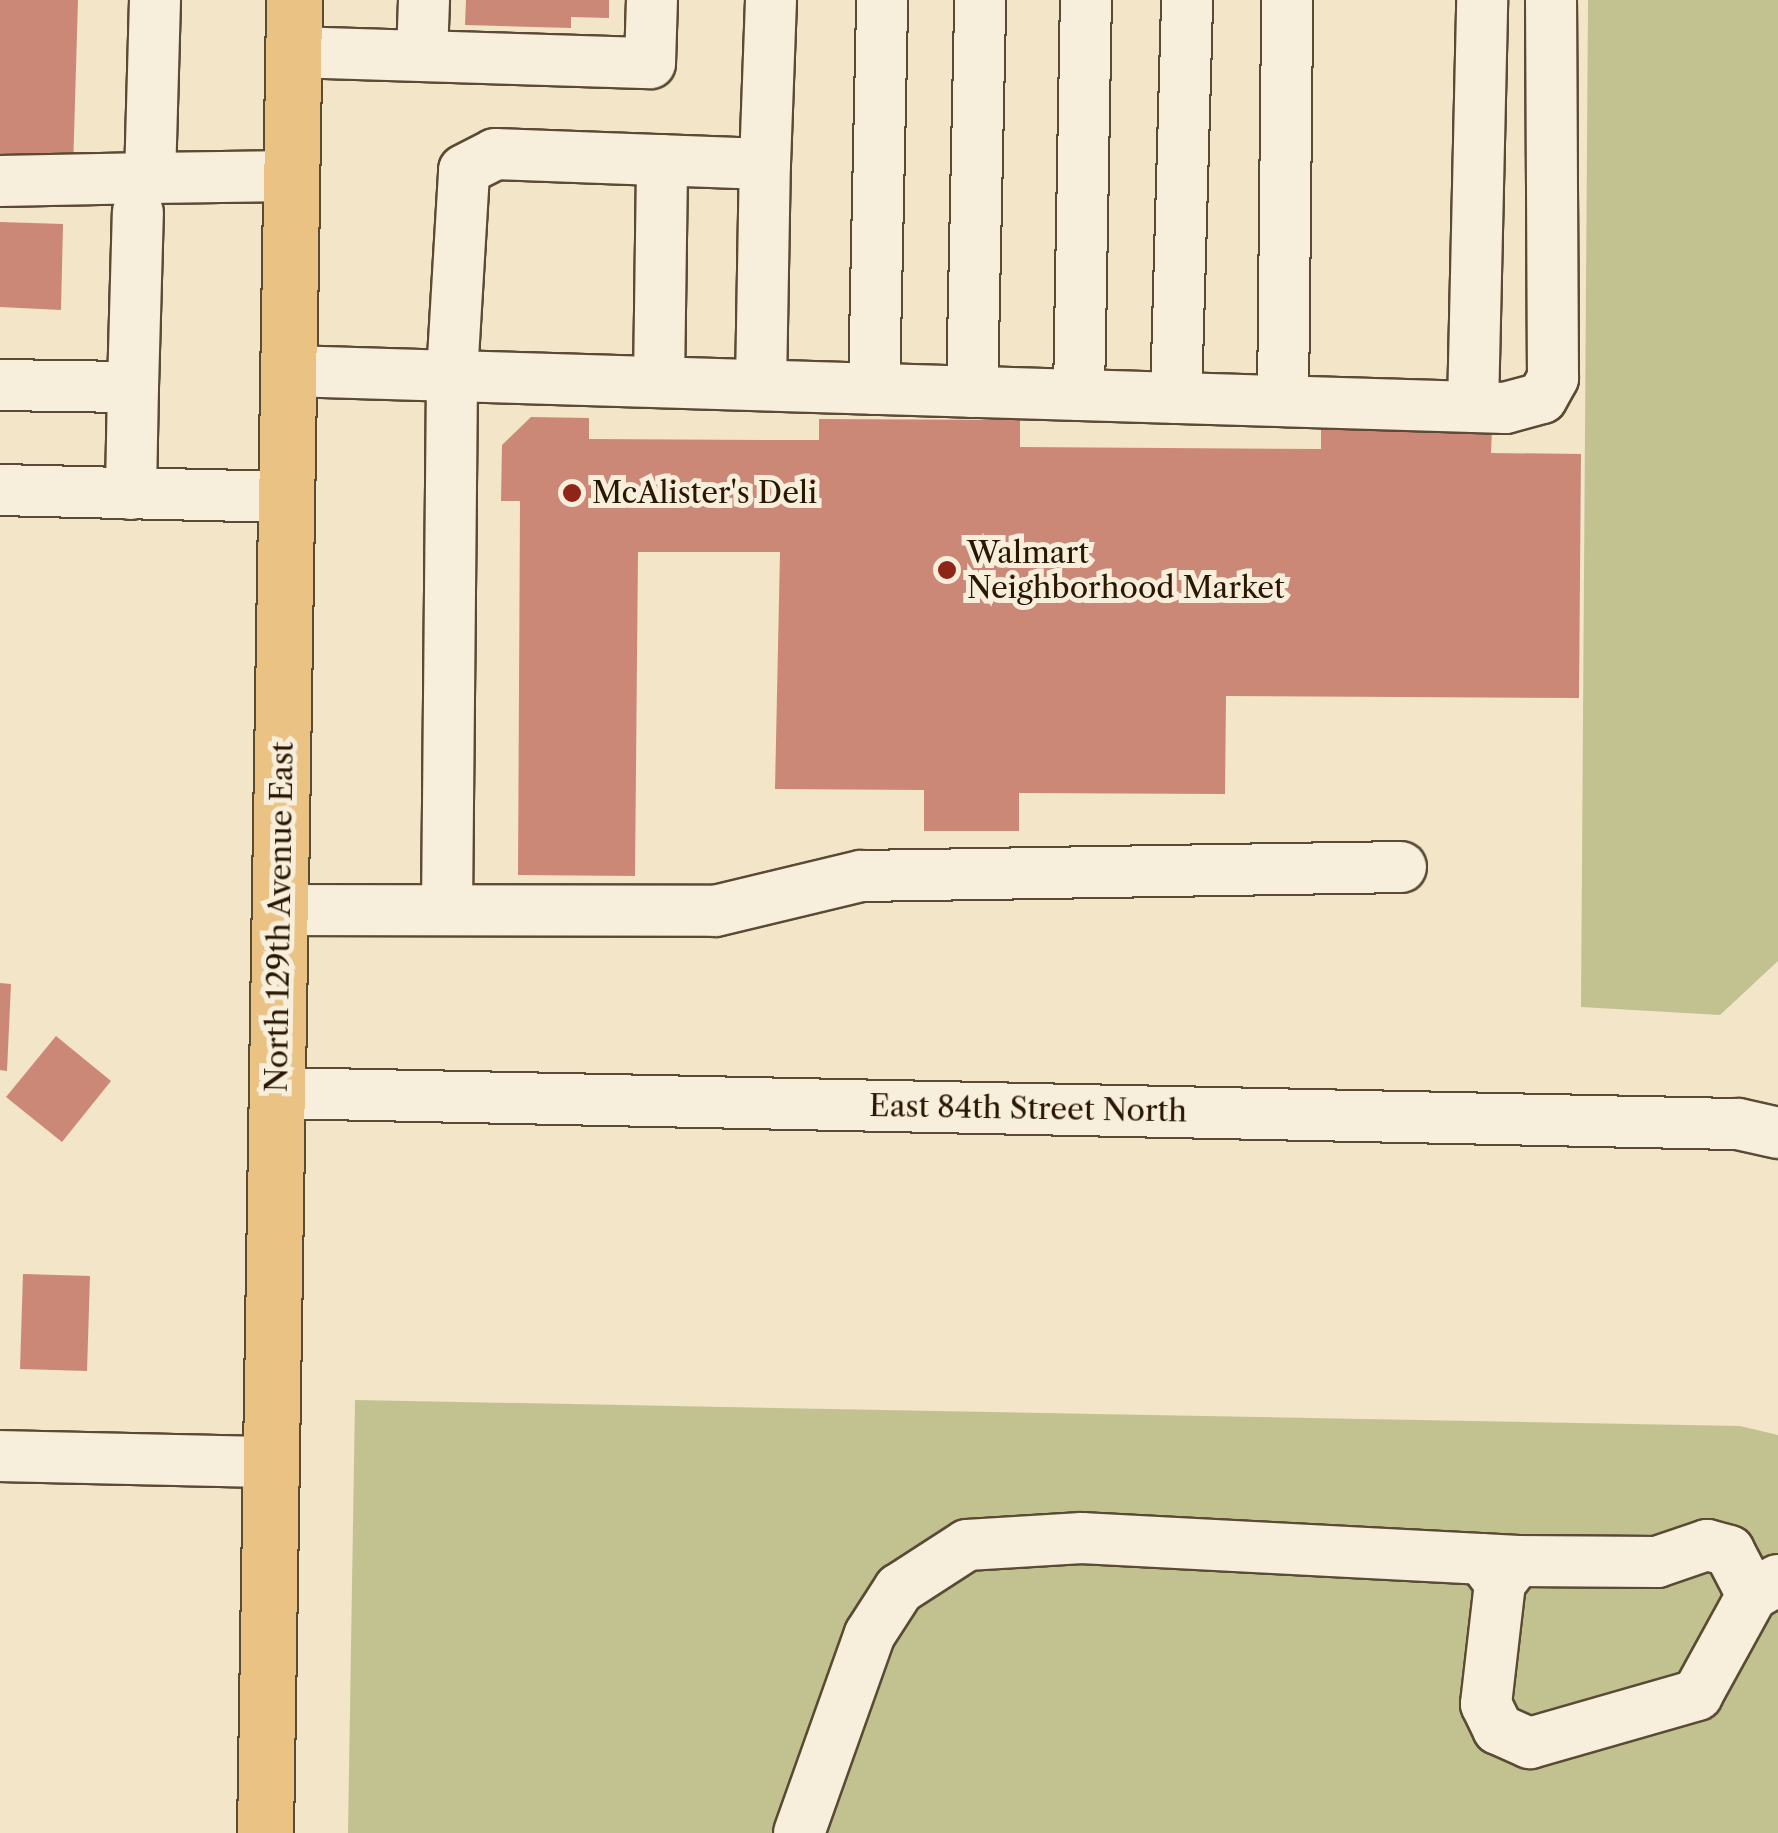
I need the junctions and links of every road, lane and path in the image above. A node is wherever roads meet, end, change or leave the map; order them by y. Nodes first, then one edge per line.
1 (155, 0) edge
2 (424, 0) edge
3 (652, 0) edge
4 (771, 0) edge
5 (882, 0) edge
6 (980, 0) edge
7 (1086, 0) edge
8 (1187, 0) edge
9 (1287, 0) edge
10 (1482, 0) edge
11 (1551, 0) edge
12 (294, 26) edge
13 (422, 55) junction
14 (662, 160) junction
15 (765, 164) junction
16 (292, 176) junction
17 (0, 181) edge
18 (144, 195) junction
19 (289, 371) junction
20 (452, 376) junction
21 (660, 382) junction
22 (761, 385) junction
23 (0, 386) edge
24 (133, 387) junction
25 (874, 389) junction
26 (972, 392) junction
27 (1079, 395) junction
28 (1176, 398) junction
29 (1282, 401) junction
30 (1473, 407) junction
31 (0, 490) edge
32 (131, 494) junction
33 (286, 497) junction
34 (1401, 868) dead end
35 (280, 910) junction
36 (446, 910) junction
37 (278, 1093) junction
38 (1778, 1133) edge
39 (0, 1456) edge
40 (272, 1462) junction
41 (1500, 1568) junction
42 (1758, 1586) edge
43 (265, 1833) edge
44 (800, 1833) edge

1 - 18 street
2 - 13 street
3 - 13 street
4 - 15 street
5 - 25 street
6 - 26 street
7 - 27 street
8 - 28 street
9 - 29 street
10 - 30 street
11 - 30 street
12 - 13 street
12 - 16 main road, North 129th Avenue East
14 - 15 street
14 - 20 street
14 - 21 street
15 - 22 street
16 - 18 street
16 - 19 main road, North 129th Avenue East
17 - 18 street
18 - 24 street
19 - 20 street
19 - 33 main road, North 129th Avenue East
20 - 21 street
20 - 36 street
21 - 22 street
22 - 25 street
23 - 24 street
24 - 32 street
25 - 26 street
26 - 27 street
27 - 28 street
28 - 29 street
29 - 30 street
31 - 32 street
32 - 33 street
33 - 35 main road, North 129th Avenue East
34 - 36 street
35 - 36 street
35 - 37 main road, North 129th Avenue East
37 - 38 street, East 84th Street North
37 - 40 main road, North 129th Avenue East
39 - 40 street
40 - 43 main road, North 129th Avenue East
41 - 42 street
41 - 42 street
41 - 44 street

